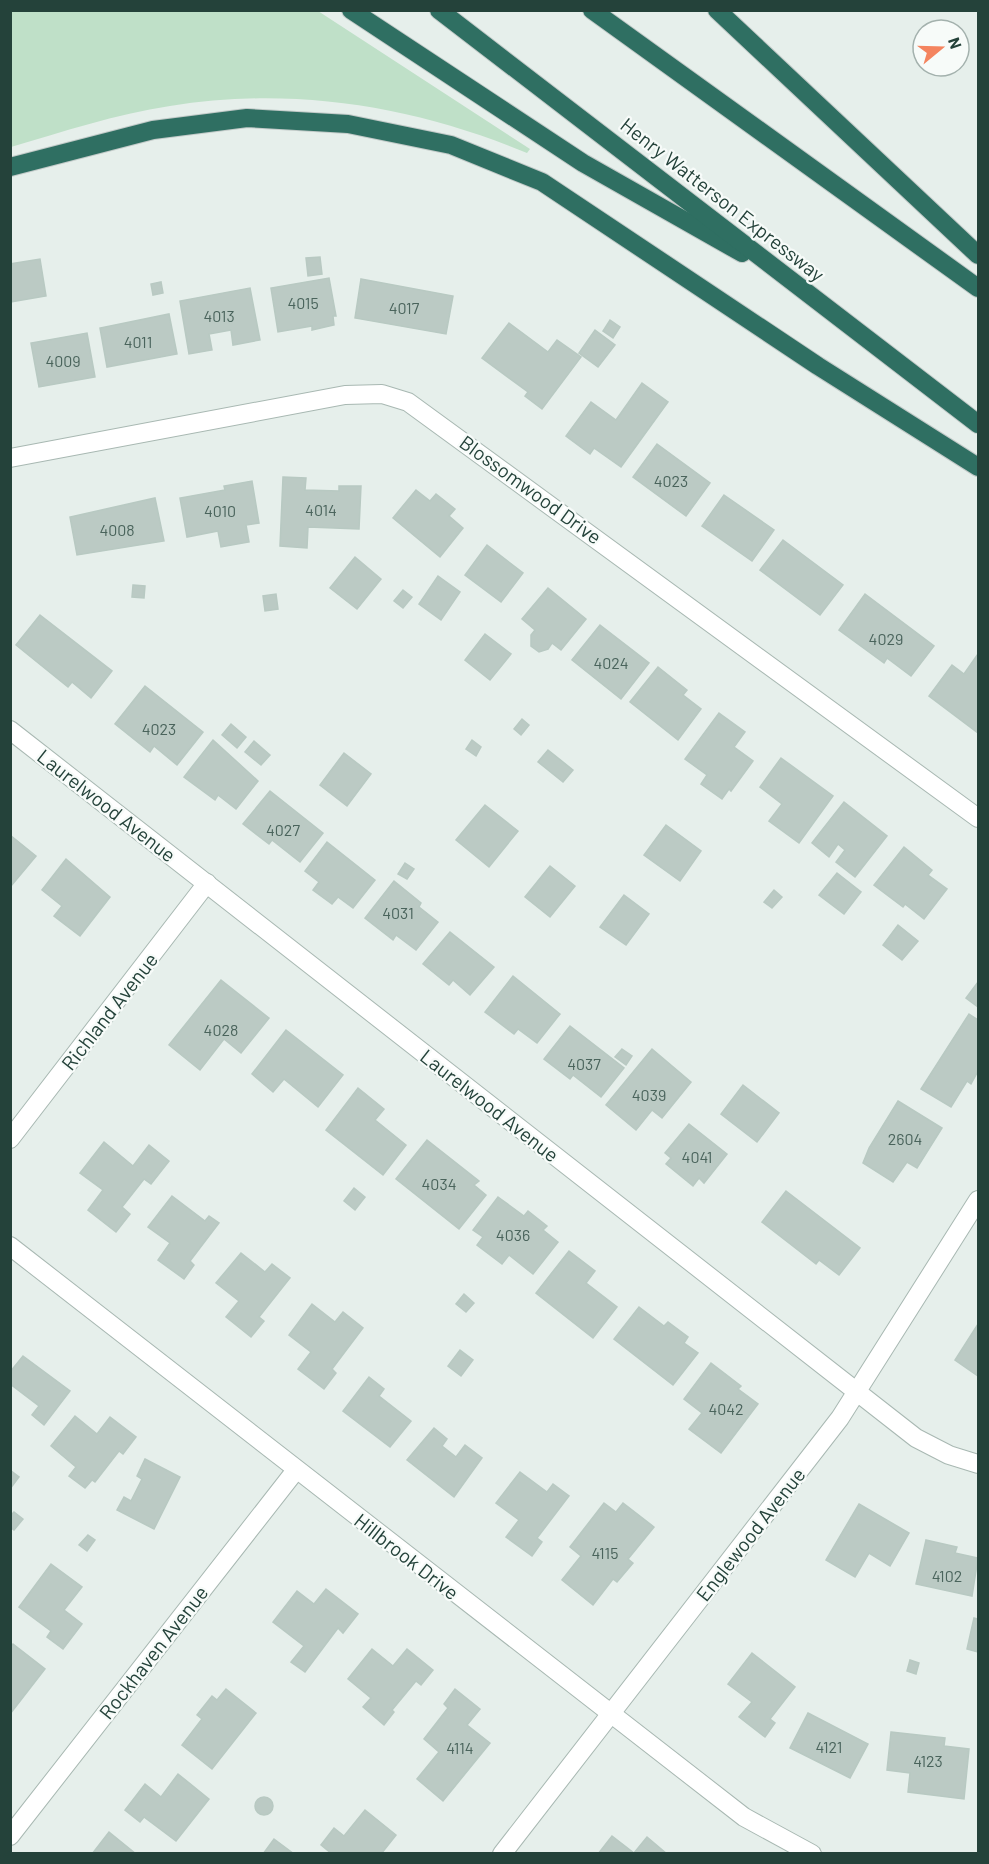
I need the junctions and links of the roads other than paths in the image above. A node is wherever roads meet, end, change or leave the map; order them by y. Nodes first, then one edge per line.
1 (351, 10) edge
2 (439, 10) edge
3 (592, 10) edge
4 (717, 10) edge
5 (10, 167) edge
6 (978, 255) edge
7 (799, 286) junction
8 (978, 288) edge
9 (978, 424) edge
10 (10, 458) edge
11 (978, 467) edge
12 (10, 730) edge
13 (978, 818) edge
14 (207, 883) junction
15 (10, 1139) edge
16 (978, 1200) edge
17 (10, 1246) edge
18 (856, 1392) junction
19 (978, 1464) edge
20 (296, 1470) junction
21 (610, 1714) junction
22 (10, 1836) edge
23 (502, 1854) edge
24 (812, 1854) edge

1 - 7 highway
2 - 7 highway, Henry Watterson Expressway
3 - 8 highway
4 - 6 highway
5 - 11 highway
7 - 9 highway, Henry Watterson Expressway
10 - 13 street, Blossomwood Drive
12 - 14 street, Laurelwood Avenue
14 - 15 street, Richland Avenue
14 - 18 street, Laurelwood Avenue
16 - 18 street, Englewood Avenue
17 - 20 street, Hillbrook Drive
18 - 19 street, Laurelwood Avenue
18 - 21 street, Englewood Avenue
20 - 21 street, Hillbrook Drive
20 - 22 street, Rockhaven Avenue
21 - 23 street, Englewood Avenue
21 - 24 street, Hillbrook Drive

